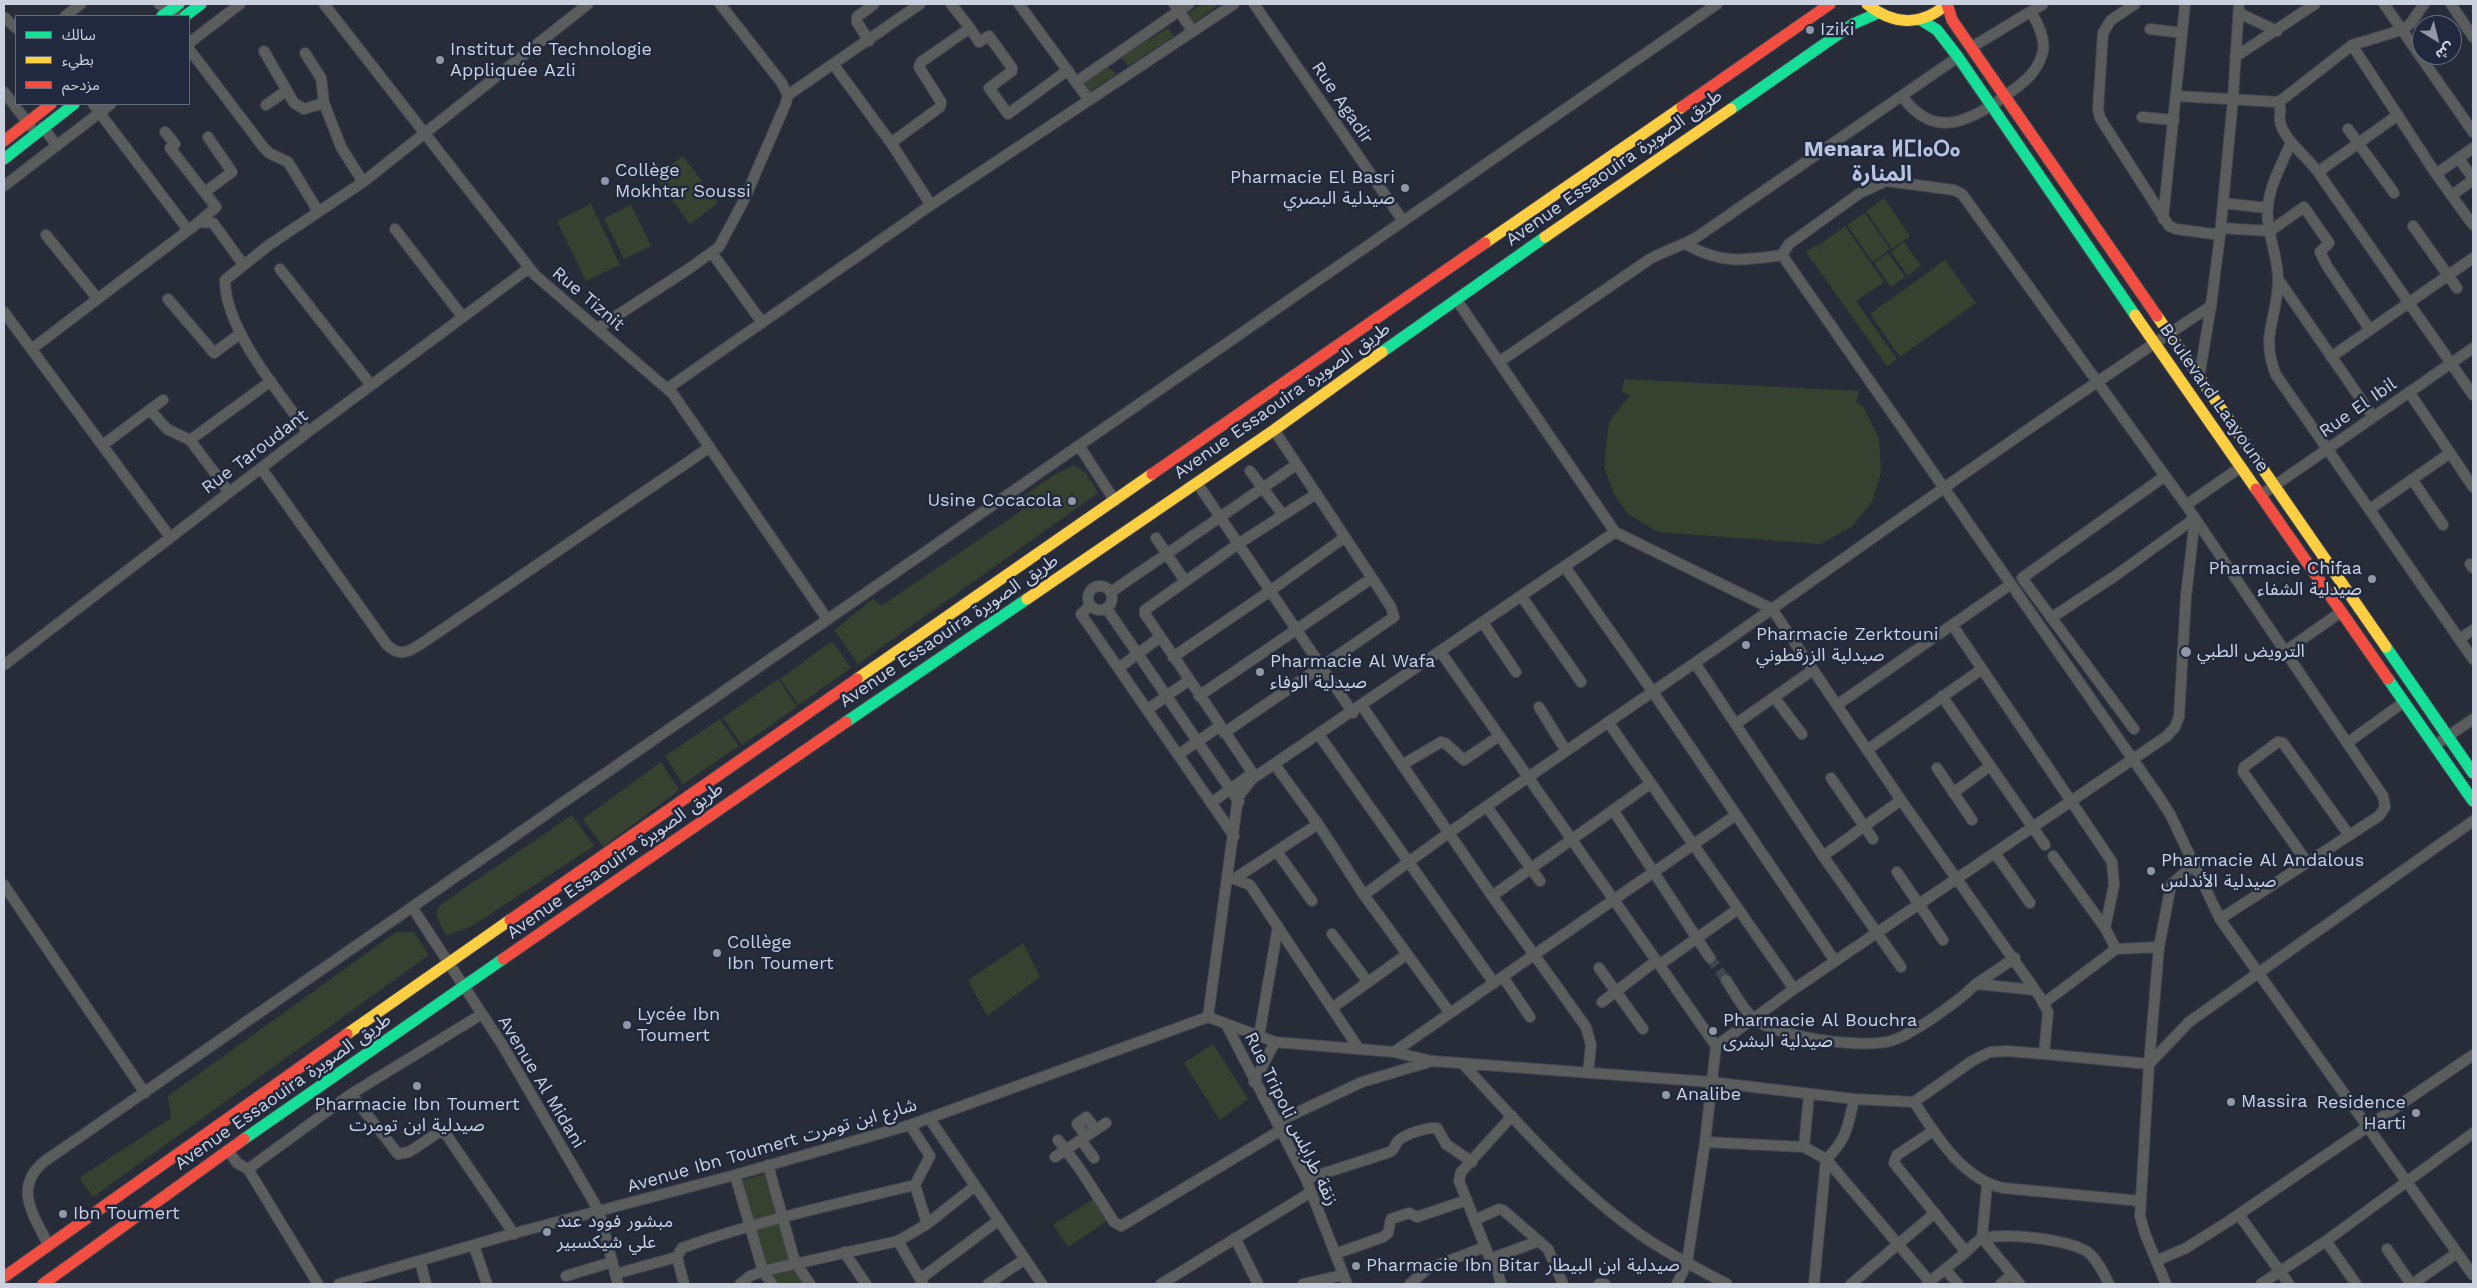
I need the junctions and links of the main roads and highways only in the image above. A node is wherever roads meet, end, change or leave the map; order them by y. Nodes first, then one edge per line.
1 (201, 4) edge
2 (1830, 4) edge
3 (1868, 4) edge
4 (1947, 4) edge
5 (1878, 13) junction
6 (186, 15) edge
7 (1921, 20) junction
8 (50, 105) edge
9 (73, 105) edge
10 (4, 140) edge
11 (4, 159) edge
12 (2473, 773) edge
13 (2473, 801) edge
14 (4, 1277) edge
15 (43, 1284) edge

1 - 6 main road
2 - 14 main road, Avenue Essaouira طريق الصويرة
3 - 5 main road
4 - 7 main road
4 - 12 main road, Boulevard Laayoune
5 - 7 main road
5 - 15 main road, Avenue Essaouira طريق الصويرة
7 - 13 main road, Boulevard Laayoune
8 - 10 main road
9 - 11 main road

